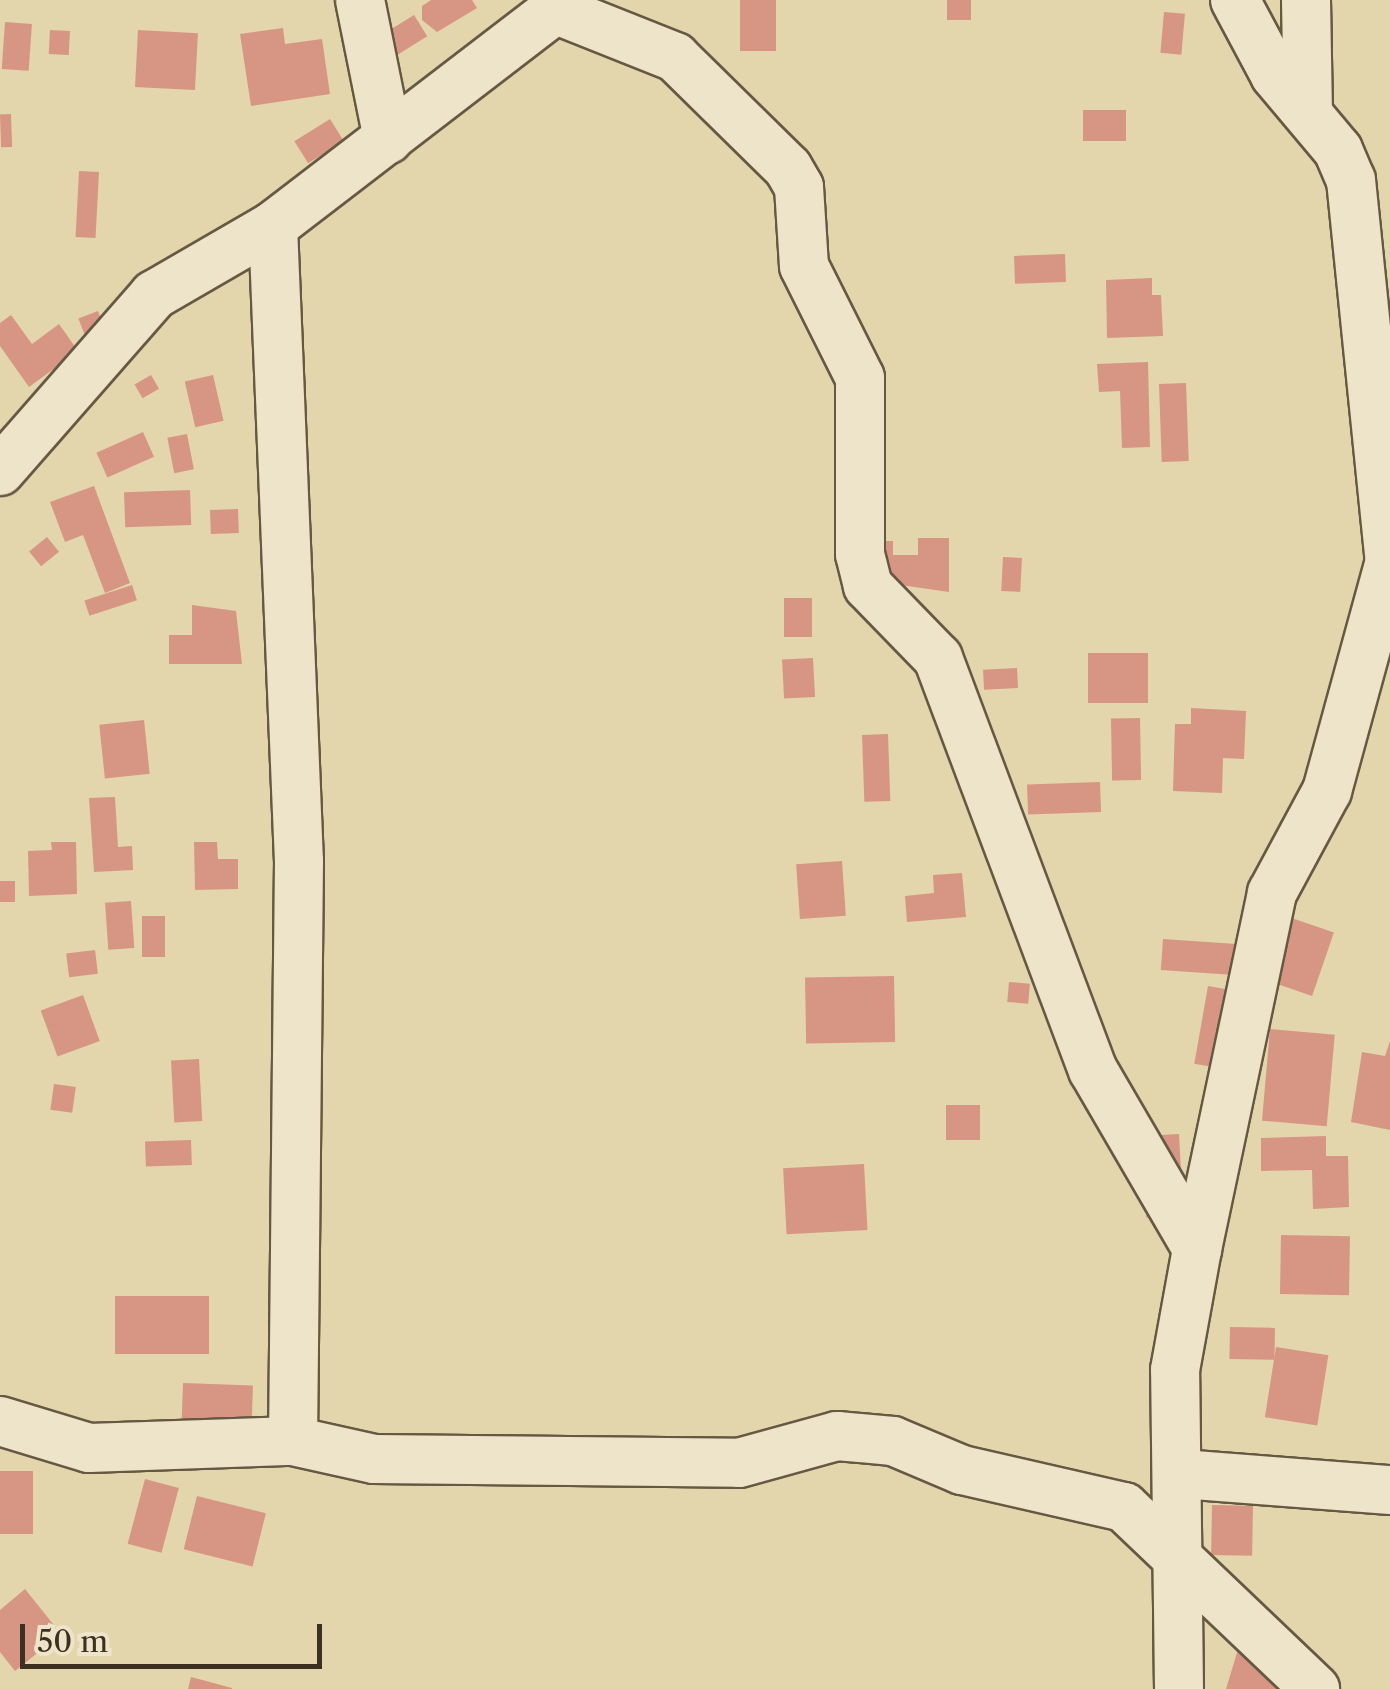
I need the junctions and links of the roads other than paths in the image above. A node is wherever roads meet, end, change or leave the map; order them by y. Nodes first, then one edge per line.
1 (360, 0) edge
2 (1235, 0) edge
3 (1306, 0) edge
4 (562, 5) edge
5 (1308, 112) junction
6 (388, 139) junction
7 (273, 226) junction
8 (0, 471) edge
9 (1390, 561) edge
10 (1198, 1249) junction
11 (0, 1421) edge
12 (293, 1442) junction
13 (1181, 1474) junction
14 (1390, 1490) edge
15 (1171, 1553) junction
16 (1178, 1689) edge
17 (1314, 1689) edge

1 - 6 street
2 - 5 street
3 - 5 street
4 - 6 street
4 - 10 street
5 - 9 street
6 - 7 street
7 - 8 street
7 - 12 street
9 - 10 street
10 - 13 street
11 - 12 street
12 - 15 street
13 - 14 street
13 - 15 street
15 - 16 street
15 - 17 street

